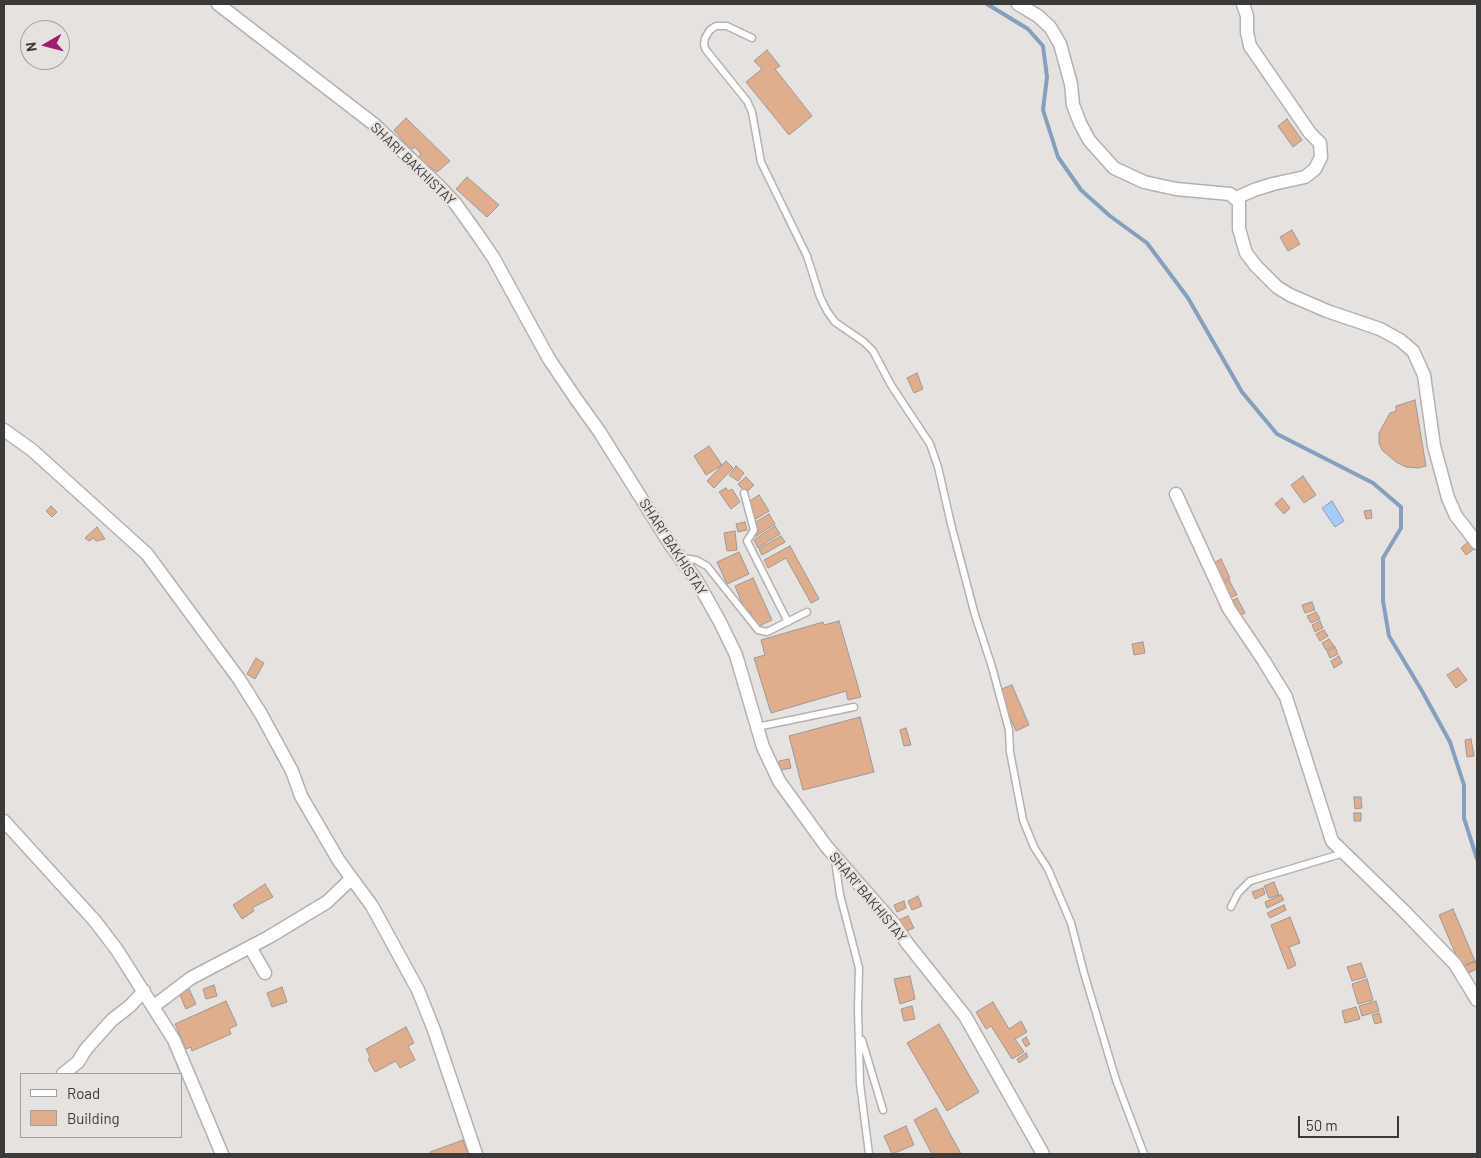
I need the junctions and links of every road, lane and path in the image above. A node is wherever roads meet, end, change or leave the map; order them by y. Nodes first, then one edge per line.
1 (218, 4) edge
2 (1018, 4) edge
3 (1243, 4) edge
4 (752, 38) dead end
5 (1236, 198) junction
6 (4, 430) edge
7 (744, 494) dead end
8 (1176, 494) dead end
9 (1477, 543) edge
10 (681, 558) junction
11 (807, 612) dead end
12 (788, 622) junction
13 (854, 707) dead end
14 (757, 727) junction
15 (4, 821) edge
16 (1344, 853) junction
17 (835, 857) junction
18 (351, 879) junction
19 (1231, 907) dead end
20 (250, 947) junction
21 (266, 973) dead end
22 (144, 991) junction
23 (1477, 1000) edge
24 (154, 1006) junction
25 (858, 1029) junction
26 (64, 1073) edge
27 (883, 1110) dead end
28 (222, 1154) edge
29 (476, 1154) edge
30 (869, 1154) edge
31 (1043, 1154) edge
32 (1144, 1154) edge

1 - 10 street, SHARI' BAKHISTAY
2 - 5 street
3 - 5 street
4 - 32 lane
5 - 9 street
6 - 18 street
7 - 12 lane
8 - 16 street
10 - 12 lane
10 - 14 street, SHARI' BAKHISTAY
11 - 12 lane
13 - 14 lane
14 - 17 street, SHARI' BAKHISTAY
15 - 22 street
16 - 19 lane
16 - 23 street
17 - 25 lane
17 - 31 street, SHARI' BAKHISTAY
18 - 20 street
18 - 29 street
20 - 21 street
20 - 24 street
22 - 24 street
22 - 26 street
24 - 28 street
25 - 27 lane
25 - 30 lane

